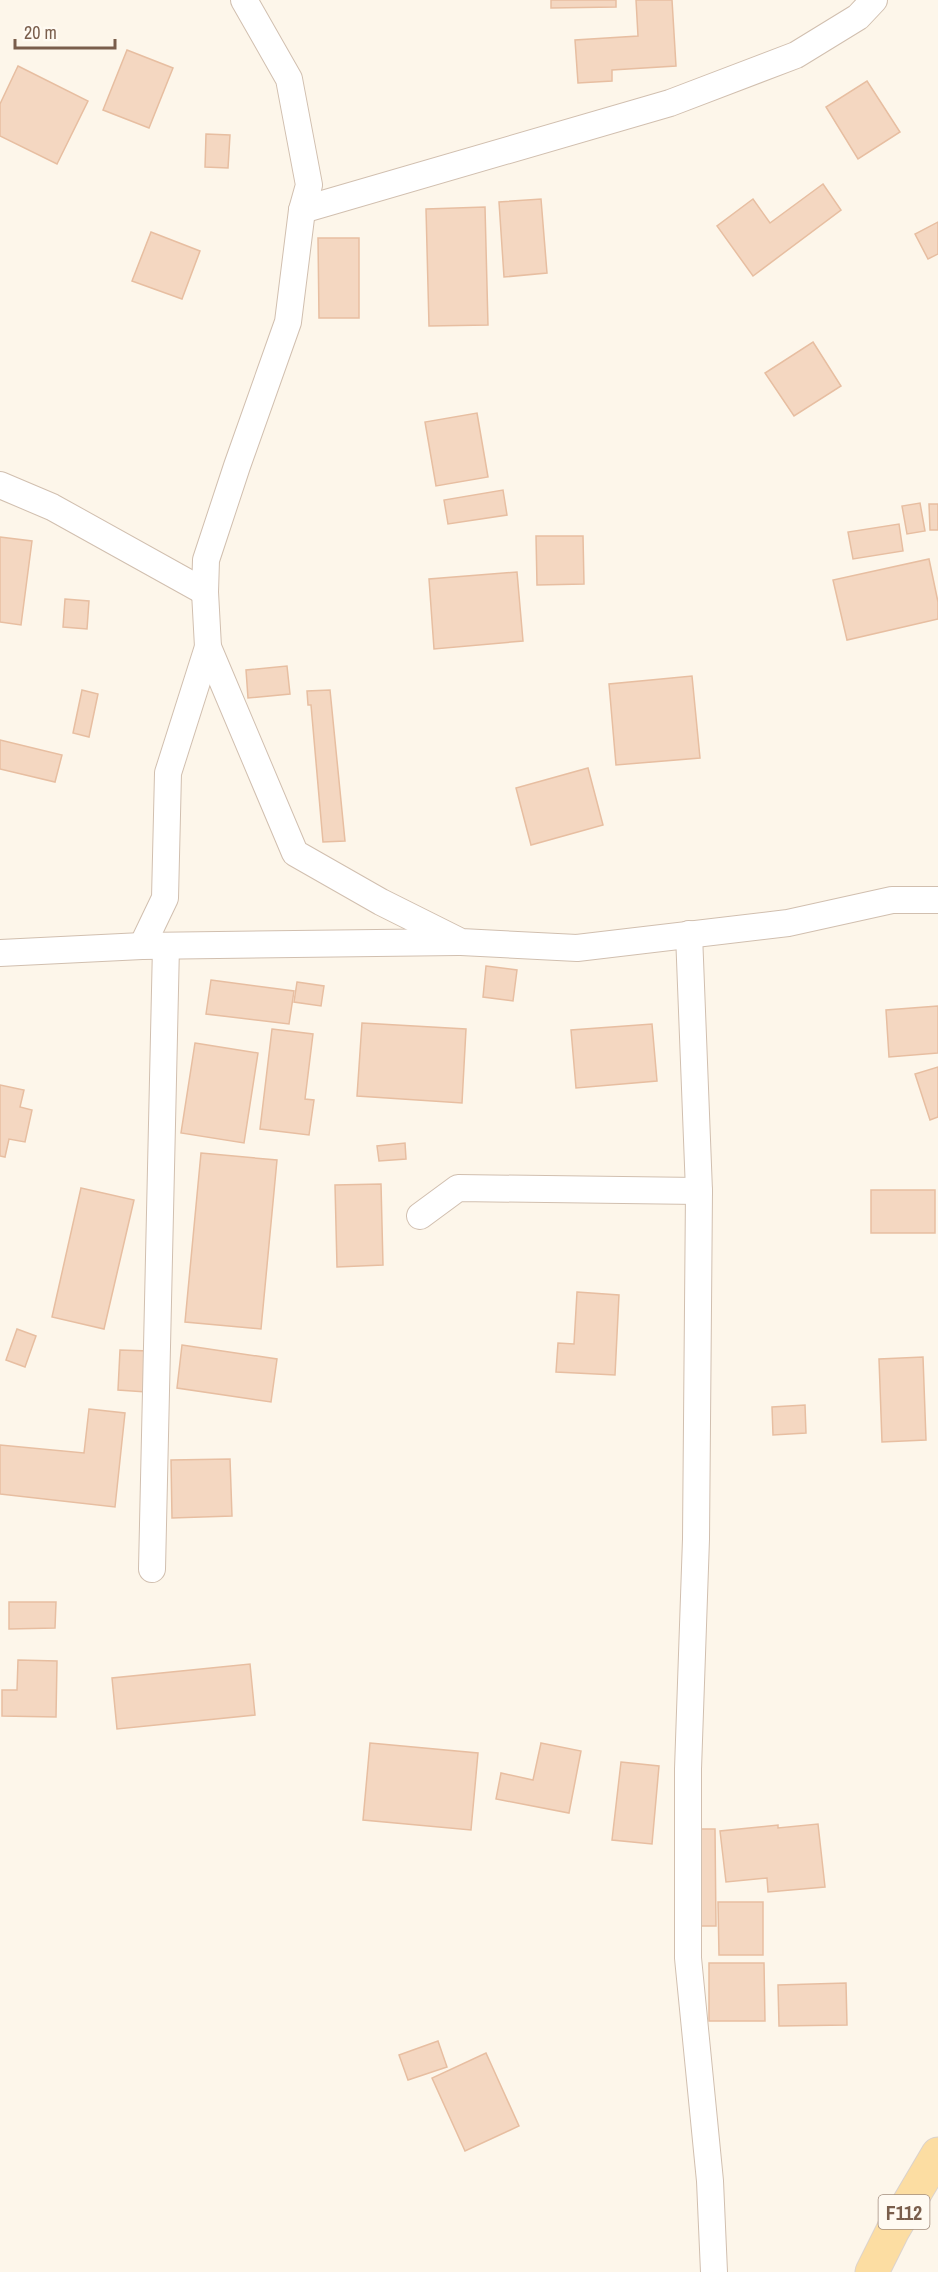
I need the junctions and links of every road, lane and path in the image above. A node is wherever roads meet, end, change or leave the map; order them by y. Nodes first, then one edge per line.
1 (244, 0) edge
2 (874, 0) edge
3 (302, 210) junction
4 (0, 485) edge
5 (205, 592) junction
6 (208, 647) junction
7 (938, 900) edge
8 (689, 934) junction
9 (462, 942) junction
10 (154, 946) junction
11 (0, 953) edge
12 (699, 1191) junction
13 (420, 1216) dead end
14 (152, 1569) dead end
15 (938, 2154) edge
16 (714, 2272) edge
17 (872, 2272) edge

1 - 3 street
2 - 3 street
3 - 5 street
4 - 5 street
5 - 6 street
6 - 9 street
6 - 10 street
7 - 8 street
8 - 9 street
8 - 12 street
9 - 10 street
10 - 11 street
10 - 14 street
12 - 13 street
12 - 16 street
15 - 17 main road, F112

